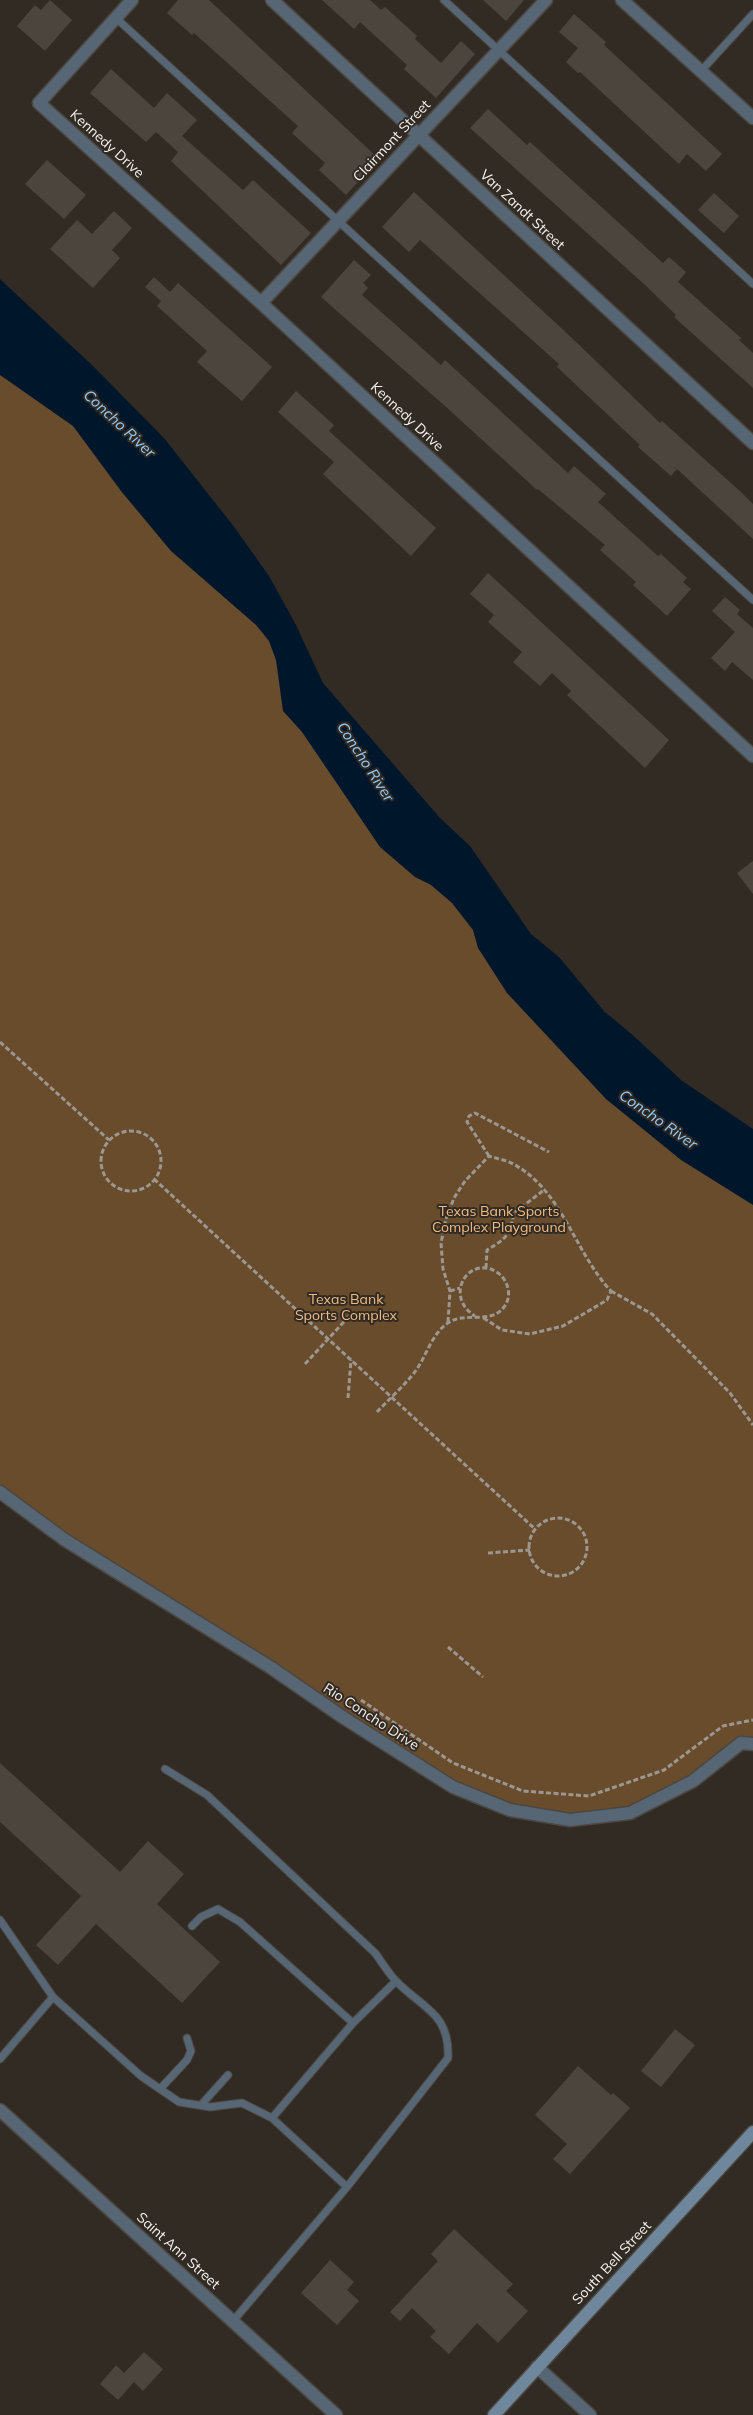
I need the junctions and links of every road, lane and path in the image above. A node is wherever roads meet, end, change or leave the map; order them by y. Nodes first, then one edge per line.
1 (132, 0) edge
2 (272, 0) edge
3 (444, 0) edge
4 (546, 0) edge
5 (622, 0) edge
6 (753, 14) edge
7 (116, 18) junction
8 (498, 50) junction
9 (701, 71) junction
10 (753, 118) edge
11 (418, 135) junction
12 (338, 221) junction
13 (753, 284) edge
14 (261, 303) junction
15 (753, 443) edge
16 (753, 600) edge
17 (753, 756) edge
18 (0, 1042) edge
19 (109, 1140) junction
20 (549, 1152) dead end
21 (489, 1156) junction
22 (154, 1179) junction
23 (544, 1190) junction
24 (486, 1268) junction
25 (460, 1288) junction
26 (450, 1291) junction
27 (611, 1291) junction
28 (352, 1312) dead end
29 (475, 1316) junction
30 (482, 1317) junction
31 (448, 1322) junction
32 (329, 1340) junction
33 (351, 1359) junction
34 (305, 1364) dead end
35 (391, 1396) junction
36 (348, 1398) dead end
37 (377, 1412) dead end
38 (753, 1425) edge
39 (0, 1492) edge
40 (535, 1529) junction
41 (530, 1550) junction
42 (488, 1554) dead end
43 (448, 1646) dead end
44 (483, 1677) dead end
45 (361, 1700) dead end
46 (753, 1720) edge
47 (753, 1744) edge
48 (165, 1769) dead end
49 (0, 1920) edge
50 (192, 1926) dead end
51 (396, 1981) junction
52 (53, 1997) junction
53 (353, 2023) junction
54 (188, 2038) dead end
55 (0, 2059) edge
56 (228, 2075) dead end
57 (160, 2089) junction
58 (201, 2105) junction
59 (0, 2110) edge
60 (272, 2118) junction
61 (753, 2132) edge
62 (346, 2186) junction
63 (233, 2321) junction
64 (537, 2367) junction
65 (336, 2415) edge
66 (494, 2415) edge
67 (590, 2415) edge

1 - 7 street
2 - 11 street, Van Zandt Street
3 - 8 lane
4 - 8 street, Clairmont Street
5 - 9 street
6 - 9 lane
7 - 12 lane
7 - 14 street, Kennedy Drive
8 - 11 street, Clairmont Street
8 - 13 lane
9 - 10 street
11 - 12 street, Clairmont Street
11 - 15 street, Van Zandt Street
12 - 14 street, Clairmont Street
12 - 16 lane
14 - 17 street, Kennedy Drive
18 - 19 path
19 - 22 path
19 - 22 path
20 - 21 path
21 - 23 path
21 - 26 path
22 - 32 path
23 - 24 path
23 - 27 path
24 - 25 path
24 - 30 path
25 - 26 path
25 - 29 path
26 - 31 path
27 - 30 path
27 - 38 path
28 - 32 path
29 - 30 path
29 - 31 path
31 - 35 path
32 - 33 path
32 - 34 path
33 - 35 path
33 - 36 path
35 - 37 path
35 - 40 path
39 - 47 street, Rio Concho Drive
40 - 41 path
40 - 41 path
41 - 42 path
43 - 44 path
45 - 46 path
48 - 51 lane
49 - 52 lane
50 - 53 lane
51 - 53 lane
51 - 62 lane
52 - 55 lane
52 - 57 lane
53 - 60 lane
54 - 57 lane
56 - 58 lane
57 - 58 lane
58 - 60 lane
59 - 63 street, Saint Ann Street
60 - 62 lane
61 - 64 main road, South Bell Street
62 - 63 lane
63 - 65 street, Saint Ann Street
64 - 66 main road, South Bell Street
64 - 67 street

